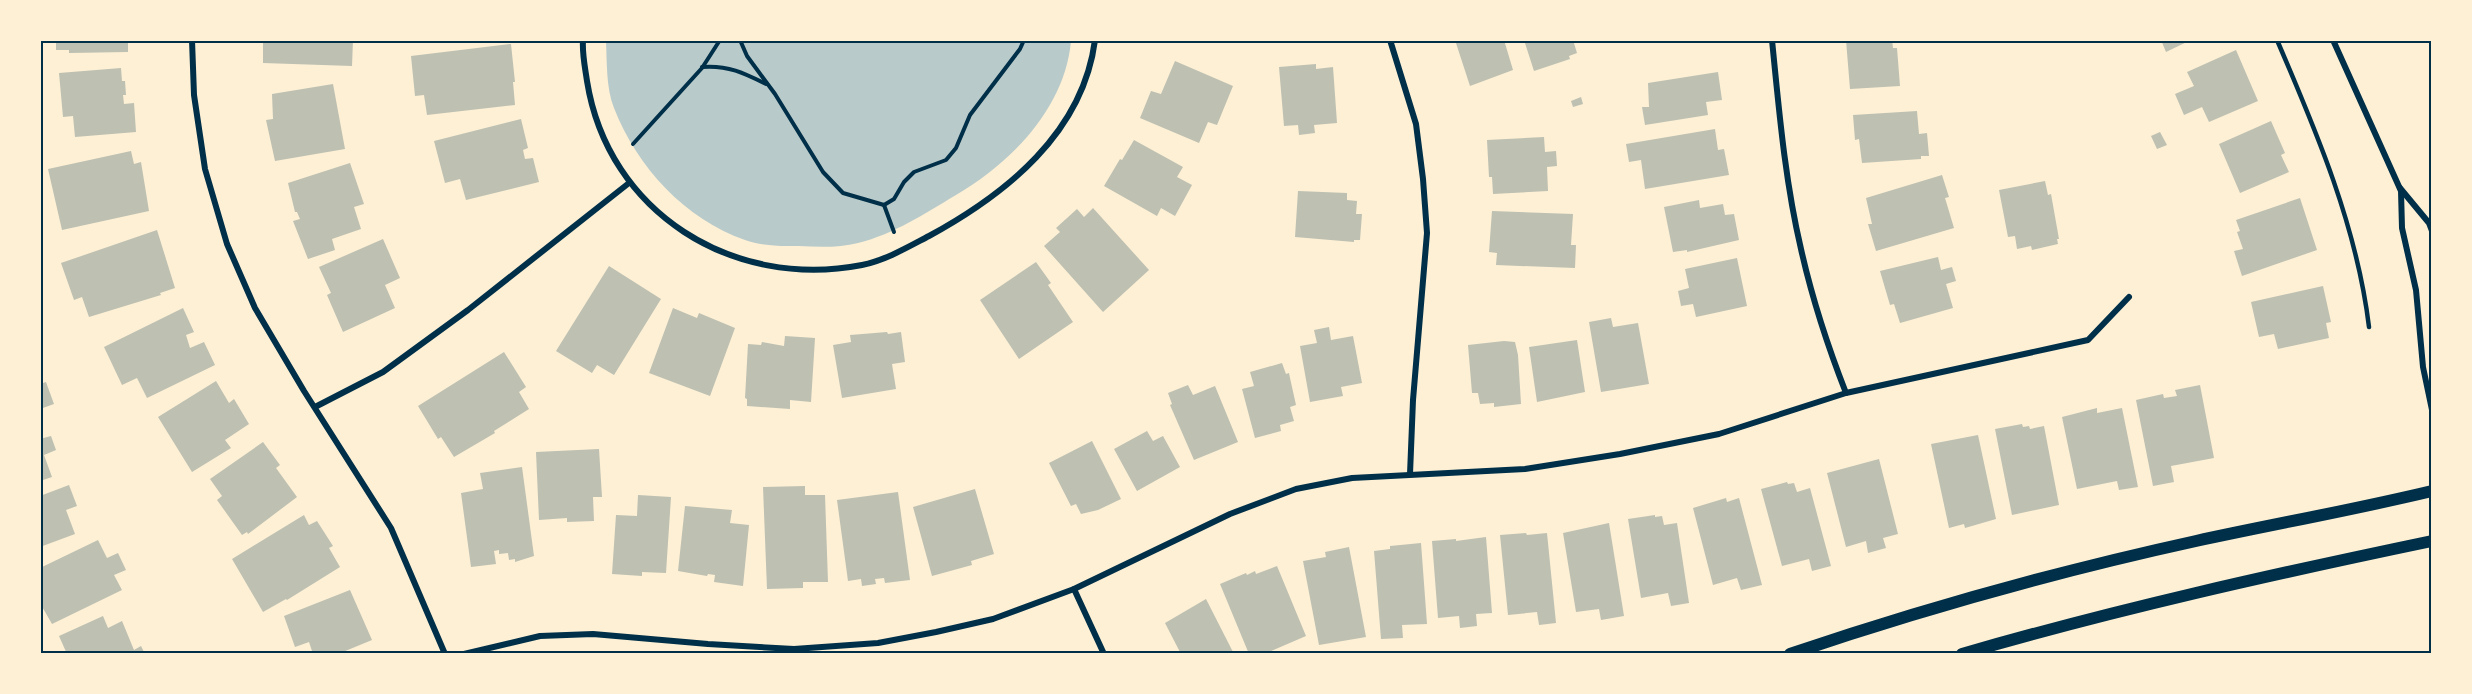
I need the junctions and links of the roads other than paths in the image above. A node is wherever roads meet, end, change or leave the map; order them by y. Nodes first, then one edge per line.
1 (192, 40) edge
2 (582, 40) edge
3 (1095, 40) edge
4 (1390, 40) edge
5 (1772, 40) edge
6 (2277, 40) edge
7 (2333, 40) edge
8 (629, 183) junction
9 (2400, 189) junction
10 (2432, 231) edge
11 (2129, 297) dead end
12 (2369, 327) dead end
13 (1846, 393) junction
14 (315, 407) junction
15 (2432, 410) edge
16 (1410, 474) junction
17 (2432, 492) edge
18 (2432, 541) edge
19 (1074, 589) junction
20 (794, 651) edge
21 (445, 654) edge
22 (464, 654) edge
23 (1104, 654) edge
24 (1790, 654) edge
25 (1962, 654) edge

1 - 14 street
2 - 8 street
3 - 8 street
4 - 16 street
5 - 13 street
6 - 12 lane
7 - 9 street
8 - 14 street
9 - 10 street
9 - 15 street
11 - 13 street
13 - 16 street
14 - 21 street
16 - 19 street
17 - 24 main road
18 - 25 main road
19 - 20 street
19 - 23 street
20 - 22 street

